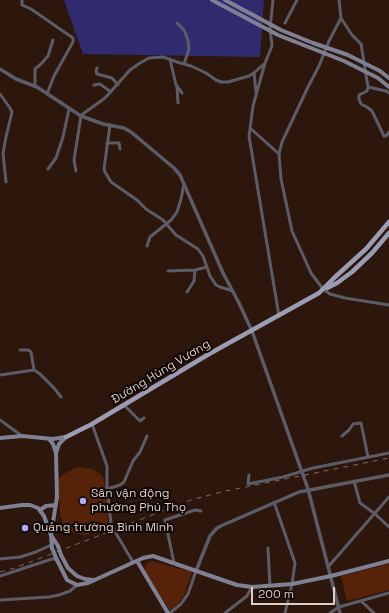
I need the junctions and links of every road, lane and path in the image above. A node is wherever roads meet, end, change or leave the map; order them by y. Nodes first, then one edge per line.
1 (21, 0) edge
2 (212, 0) edge
3 (225, 0) edge
4 (273, 0) edge
5 (297, 0) edge
6 (339, 0) edge
7 (341, 18) junction
8 (177, 23) dead end
9 (285, 23) dead end
10 (271, 25) junction
11 (271, 31) junction
12 (53, 40) dead end
13 (326, 48) junction
14 (324, 54) junction
15 (170, 59) junction
16 (266, 61) junction
17 (364, 63) junction
18 (184, 64) junction
19 (97, 68) dead end
20 (0, 69) edge
21 (365, 71) junction
22 (254, 73) junction
23 (389, 78) edge
24 (94, 85) dead end
25 (118, 85) junction
26 (35, 86) junction
27 (177, 87) junction
28 (368, 87) junction
29 (389, 87) edge
30 (111, 92) junction
31 (182, 93) dead end
32 (389, 93) edge
33 (0, 94) edge
34 (47, 94) junction
35 (257, 94) junction
36 (178, 103) dead end
37 (69, 108) junction
38 (81, 116) junction
39 (110, 125) junction
40 (250, 128) junction
41 (389, 132) edge
42 (107, 143) junction
43 (120, 149) dead end
44 (279, 154) junction
45 (48, 169) dead end
46 (76, 171) dead end
47 (6, 182) dead end
48 (184, 184) junction
49 (389, 222) edge
50 (166, 223) junction
51 (389, 233) edge
52 (147, 246) dead end
53 (207, 267) junction
54 (195, 270) junction
55 (168, 271) dead end
56 (324, 289) junction
57 (233, 291) junction
58 (187, 292) dead end
59 (389, 305) edge
60 (279, 316) junction
61 (252, 331) junction
62 (20, 350) dead end
63 (34, 370) junction
64 (0, 375) edge
65 (61, 397) dead end
66 (124, 405) junction
67 (144, 418) dead end
68 (0, 420) edge
69 (92, 424) junction
70 (22, 436) junction
71 (147, 436) dead end
72 (342, 436) dead end
73 (66, 437) junction
74 (0, 438) edge
75 (49, 439) junction
76 (56, 453) junction
77 (389, 453) edge
78 (368, 457) junction
79 (302, 471) junction
80 (249, 475) dead end
81 (389, 475) edge
82 (354, 481) junction
83 (108, 489) junction
84 (308, 489) junction
85 (389, 497) edge
86 (274, 502) junction
87 (56, 505) junction
88 (0, 508) edge
89 (40, 510) junction
90 (201, 511) dead end
91 (374, 513) junction
92 (389, 527) edge
93 (51, 535) junction
94 (51, 547) junction
95 (268, 548) dead end
96 (56, 558) junction
97 (0, 559) edge
98 (135, 561) junction
99 (389, 561) edge
100 (174, 563) junction
101 (328, 567) junction
102 (196, 570) junction
103 (0, 576) edge
104 (331, 576) junction
105 (94, 580) junction
106 (292, 584) junction
107 (77, 585) junction
108 (270, 586) junction
109 (252, 587) junction
110 (389, 593) edge
111 (0, 600) edge
112 (361, 601) junction
113 (339, 607) junction
114 (169, 613) edge
115 (225, 613) edge
116 (285, 613) edge
117 (330, 613) edge
118 (340, 613) edge
119 (374, 613) edge

1 - 34 street
2 - 11 main road
3 - 10 main road
4 - 10 street
5 - 9 street
6 - 7 street
7 - 13 street
7 - 17 street
8 - 18 street
10 - 11 street
10 - 13 main road
11 - 14 main road
11 - 16 street
12 - 26 street
13 - 14 street
13 - 17 main road
14 - 21 main road
14 - 44 street
15 - 18 street
15 - 25 street
15 - 27 street
16 - 22 street
16 - 35 street
17 - 21 street
17 - 23 main road
18 - 22 street
19 - 25 street
20 - 26 street
21 - 28 street
21 - 29 main road
22 - 35 street
24 - 30 street
25 - 30 street
26 - 34 street
27 - 31 street
27 - 36 street
28 - 32 street
28 - 41 street
30 - 38 street
33 - 47 street
34 - 37 street
35 - 40 street
37 - 38 street
37 - 45 street
38 - 39 street
38 - 46 street
39 - 42 street
39 - 48 street
40 - 44 street
40 - 60 street
42 - 43 street
42 - 50 street
44 - 56 street
48 - 50 street
48 - 57 street
49 - 56 main road, Đường Hùng Vương
50 - 52 street
50 - 53 street
51 - 56 main road, Đường Hùng Vương
53 - 54 street
53 - 57 street
54 - 55 street
54 - 58 street
56 - 59 street
56 - 60 main road, Đường Hùng Vương
57 - 61 street
60 - 61 main road, Đường Hùng Vương
61 - 66 main road, Đường Hùng Vương
61 - 79 street
62 - 63 street
63 - 64 street
63 - 65 street
66 - 67 street
66 - 69 main road, Đường Hùng Vương
68 - 70 street
69 - 73 main road, Đường Hùng Vương
69 - 83 street
70 - 74 main road, Đường Hùng Vương
70 - 75 main road, Đường Hùng Vương
71 - 83 street
72 - 78 street
73 - 75 main road, Đường Hùng Vương
73 - 76 main road
75 - 76 main road
76 - 87 main road
77 - 78 street
78 - 79 street
79 - 80 street
79 - 84 street
81 - 82 street
82 - 84 street
82 - 91 street
83 - 98 street
84 - 86 street
84 - 101 street
85 - 91 street
86 - 102 street
86 - 106 street
87 - 89 main road
87 - 93 main road
88 - 89 main road
89 - 93 main road
90 - 100 street
91 - 92 street
91 - 101 street
93 - 94 main road
93 - 105 main road, bridge
94 - 96 main road, bridge
94 - 97 street
95 - 108 street
96 - 103 street
96 - 107 main road
98 - 100 main road
98 - 105 main road
98 - 114 main road
99 - 104 main road
100 - 102 main road
101 - 104 street
102 - 109 main road
102 - 114 street
104 - 106 main road
104 - 113 street
105 - 107 main road
106 - 108 main road
106 - 116 street
107 - 111 street
108 - 109 main road
109 - 115 street
110 - 112 street
112 - 113 street
112 - 119 street
113 - 117 street
113 - 118 street

